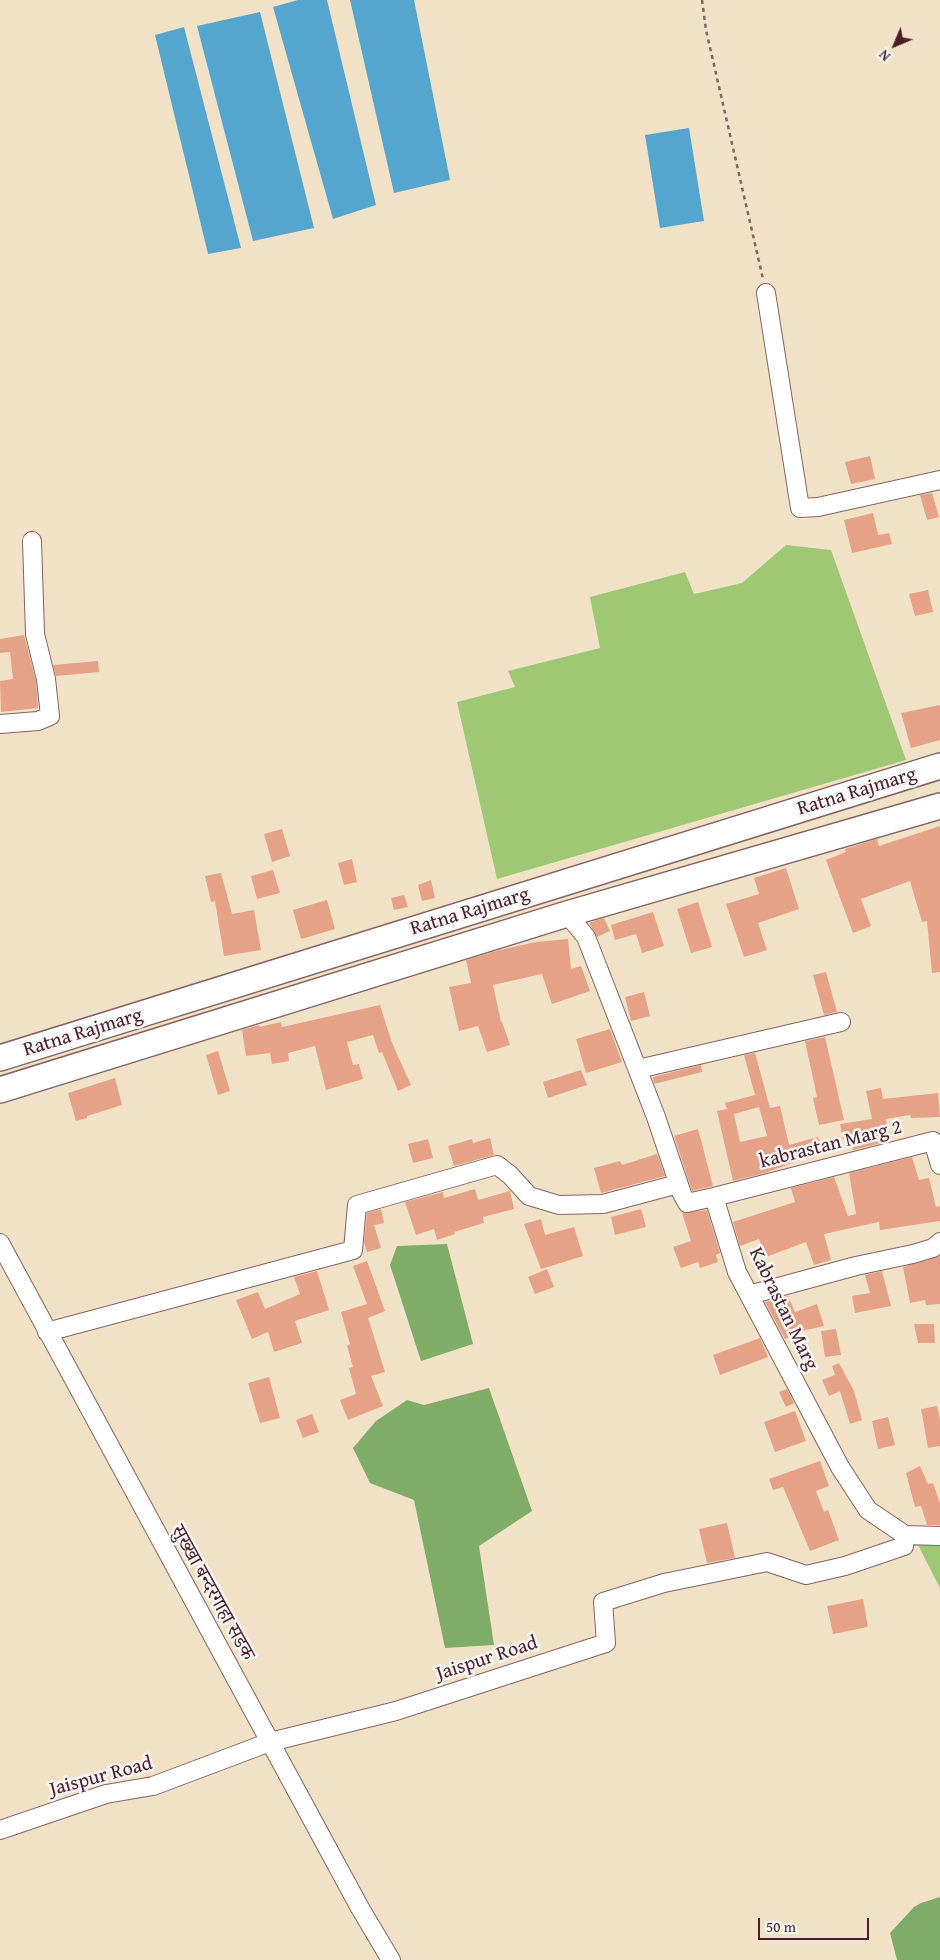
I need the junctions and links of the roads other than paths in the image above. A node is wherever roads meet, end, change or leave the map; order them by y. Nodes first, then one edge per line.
1 (766, 293) road end
2 (940, 480) edge
3 (32, 541) dead end
4 (0, 724) edge
5 (940, 766) edge
6 (940, 806) edge
7 (567, 914) junction
8 (841, 1022) dead end
9 (0, 1058) edge
10 (638, 1069) junction
11 (0, 1090) edge
12 (940, 1165) edge
13 (678, 1184) junction
14 (714, 1197) junction
15 (940, 1242) edge
16 (0, 1243) edge
17 (749, 1295) junction
18 (47, 1332) junction
19 (905, 1535) junction
20 (940, 1536) edge
21 (270, 1742) junction
22 (0, 1830) edge
23 (391, 1960) edge

1 - 2 street
3 - 4 street
5 - 9 highway, Ratna Rajmarg
6 - 7 highway, Ratna Rajmarg
7 - 10 street
7 - 11 highway, Ratna Rajmarg
8 - 10 street
10 - 13 street
12 - 14 street, kabrastan Marg 2
13 - 14 street
13 - 18 street
14 - 17 street, Kabrastan Marg
15 - 17 street
16 - 18 street, सुख्खा बन्दरगाहा सडक
17 - 19 street, Kabrastan Marg
18 - 21 street, सुख्खा बन्दरगाहा सडक
19 - 20 street
19 - 21 street, Jaispur Road
21 - 22 street, Jaispur Road
21 - 23 street, सुख्खा बन्दरगाहा सडक

